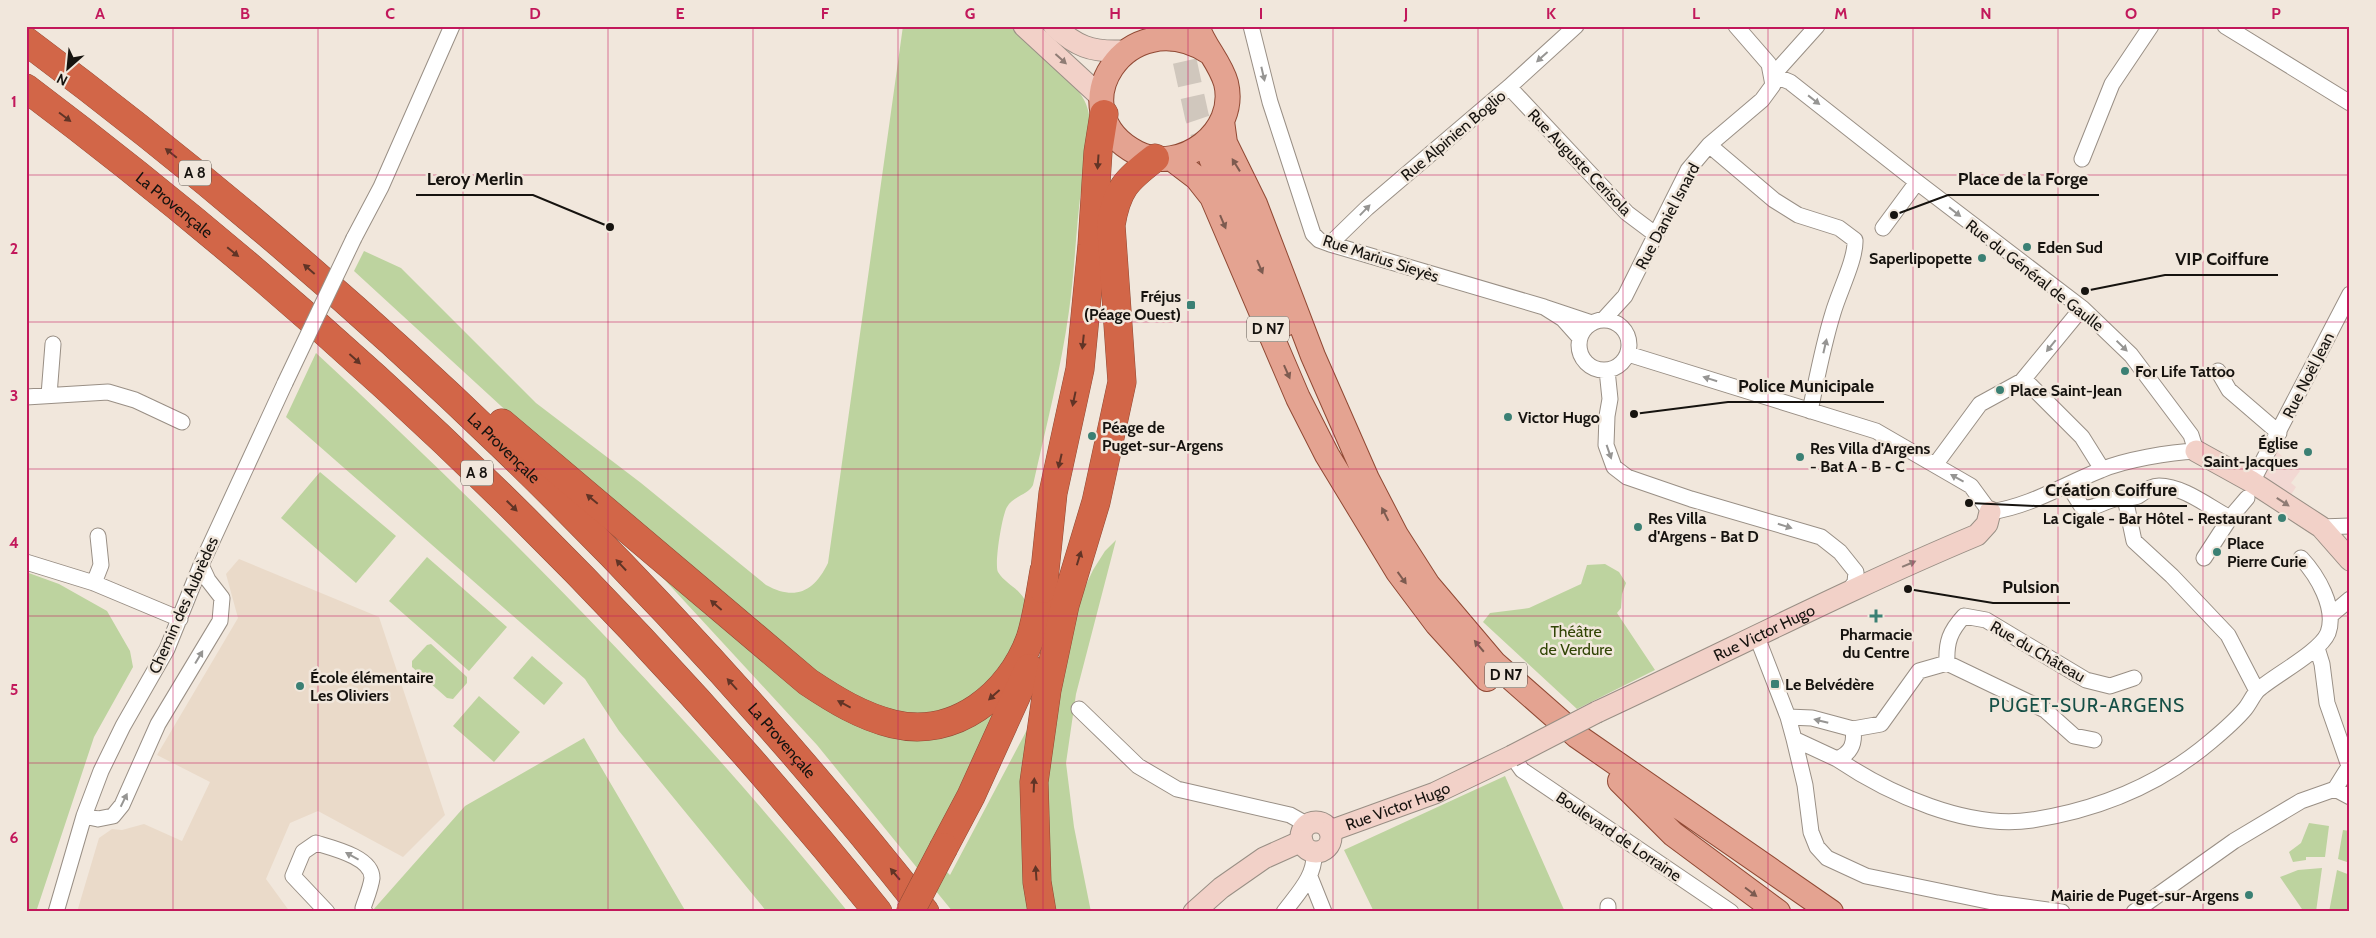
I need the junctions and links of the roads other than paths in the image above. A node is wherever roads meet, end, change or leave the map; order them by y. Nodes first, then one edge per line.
1 (452, 26) edge
2 (1024, 26) edge
3 (1054, 26) edge
4 (1197, 26) edge
5 (1251, 26) edge
6 (1576, 26) edge
7 (1736, 26) edge
8 (1817, 26) edge
9 (2151, 26) edge
10 (2225, 26) edge
11 (1131, 39) edge
12 (26, 41) edge
13 (1210, 52) junction
14 (1773, 75) junction
15 (1509, 87) junction
16 (26, 88) edge
17 (2350, 103) edge
18 (1102, 105) junction
19 (1222, 120) junction
20 (1709, 145) junction
21 (1163, 158) junction
22 (1212, 158) tunnel mouth
23 (2082, 159) dead end
24 (1917, 182) junction
25 (1883, 228) dead end
26 (1655, 234) junction
27 (1330, 244) junction
28 (1625, 296) junction
29 (2348, 302) edge
30 (1544, 307) junction
31 (2082, 308) junction
32 (359, 312) junction
33 (1598, 321) junction
34 (1626, 331) junction
35 (1580, 338) junction
36 (53, 344) dead end
37 (1628, 354) junction
38 (1607, 370) junction
39 (2218, 371) dead end
40 (2022, 381) junction
41 (49, 394) junction
42 (26, 397) edge
43 (1810, 411) junction
44 (182, 422) dead end
45 (2279, 433) junction
46 (2196, 451) junction
47 (1935, 465) junction
48 (2102, 469) junction
49 (2069, 486) junction
50 (2250, 490) junction
51 (2125, 498) junction
52 (1358, 507) junction
53 (1990, 512) junction
54 (2230, 518) junction
55 (2350, 526) edge
56 (2321, 527) junction
57 (98, 536) dead end
58 (2204, 558) dead end
59 (2301, 558) dead end
60 (2350, 560) edge
61 (26, 562) edge
62 (201, 565) junction
63 (1044, 571) junction
64 (1860, 581) junction
65 (94, 583) junction
66 (2350, 599) edge
67 (1065, 605) junction
68 (2331, 616) junction
69 (180, 619) junction
70 (1757, 637) junction
71 (2316, 648) junction
72 (1947, 663) junction
73 (2134, 678) dead end
74 (2256, 692) junction
75 (1079, 709) dead end
76 (1788, 717) junction
77 (1853, 729) junction
78 (1794, 739) junction
79 (2094, 740) dead end
80 (1512, 756) junction
81 (1837, 759) junction
82 (2349, 766) edge
83 (1620, 781) junction
84 (2335, 789) junction
85 (2350, 797) edge
86 (84, 816) junction
87 (1308, 839) junction
88 (948, 851) junction
89 (1310, 877) junction
90 (1809, 904) edge
91 (2031, 910) edge
92 (56, 912) edge
93 (327, 912) edge
94 (365, 912) edge
95 (878, 912) edge
96 (910, 912) edge
97 (924, 912) edge
98 (1042, 912) edge
99 (1194, 912) edge
100 (1284, 912) edge
101 (1324, 912) edge
102 (1730, 912) edge
103 (1778, 912) edge
104 (1832, 912) edge
105 (1837, 912) edge
106 (2062, 912) edge
107 (2134, 912) edge

1 - 62 street, Chemin des Aubrèdes, bridge
2 -> 18 street
3 - 11 street
4 - 13 main road
5 -> 27 street, Rue Marius Sieyès
6 -> 15 street, Rue Alpinien Boglio
7 - 14 street
8 - 14 street, Rue Daniel Isnard
9 - 23 street
10 - 17 street
11 - 13 main road
11 - 18 main road
32 -> 12 highway, La Provençale / A 8
13 - 19 main road
14 - 20 street, Rue Daniel Isnard
14 -> 24 street, Rue du Général de Gaulle
15 - 26 street, Rue Auguste Cerisola
27 -> 15 street, Rue Alpinien Boglio
16 -> 95 highway, La Provençale / A 8
18 - 21 main road
18 -> 63 highway
19 - 21 main road
90 -> 19 main road, D N7
20 - 26 street, Rue Daniel Isnard
43 -> 20 street
21 -> 52 main road, D N7
67 -> 21 highway
22 -> 52 main road
24 - 25 street
24 -> 31 street, Rue du Général de Gaulle
26 - 28 street, Rue Daniel Isnard
27 - 30 street, Rue Marius Sieyès
28 - 33 street, Rue Daniel Isnard
28 - 34 street, Rue Daniel Isnard
29 - 45 street, Rue Noël Jean
30 - 33 street, Rue Marius Sieyès
30 - 35 street
31 -> 40 street
31 -> 46 street, Rue du Général de Gaulle
63 -> 32 highway
97 -> 32 highway, La Provençale / A 8
33 - 34 street
33 - 35 street
34 - 37 street
35 - 38 street
36 - 41 street
37 - 38 street
43 -> 37 street
38 -> 64 street
39 - 45 street
40 - 47 street
40 - 48 street
41 - 42 street
41 - 44 street
43 - 47 street
45 - 50 street, Rue Noël Jean
46 - 48 street
46 - 50 street
53 -> 47 street
48 - 49 street
49 - 51 street
49 - 53 street
50 - 54 street, Rue Noël Jean
50 -> 56 street
51 - 54 street
51 - 74 street
52 -> 83 main road, D N7
64 -> 53 street, Rue Victor Hugo
54 - 58 street, Rue Noël Jean
55 - 56 street
56 - 60 street
57 - 65 street
59 - 68 street
61 - 65 street
62 - 69 street, Chemin des Aubrèdes
86 -> 62 street
63 - 88 highway
64 - 70 street, Rue Victor Hugo
65 - 69 street
66 - 68 street
67 - 88 highway
98 -> 67 highway
68 - 71 street
69 - 86 street, Chemin des Aubrèdes
70 - 76 street
70 - 80 street, Rue Victor Hugo, bridge
71 - 74 street
71 - 82 street
72 - 73 street, Rue du Château
72 - 77 street
72 - 79 street
74 - 81 street
75 - 87 street
77 -> 76 street
76 - 78 street
77 - 81 street
78 - 81 street
78 - 91 street
80 - 87 street, Rue Victor Hugo
80 - 102 street, Boulevard de Lorraine
82 - 84 street
83 - 90 main road, D N7
83 -> 103 main road
84 - 85 street
84 - 107 street
86 - 92 street, Chemin des Aubrèdes
87 - 89 street
87 - 99 street
88 - 96 highway, bridge
88 - 97 highway
89 - 100 street
89 - 101 street
90 - 104 main road, D N7
90 - 105 main road
91 - 106 street
94 -> 93 street

